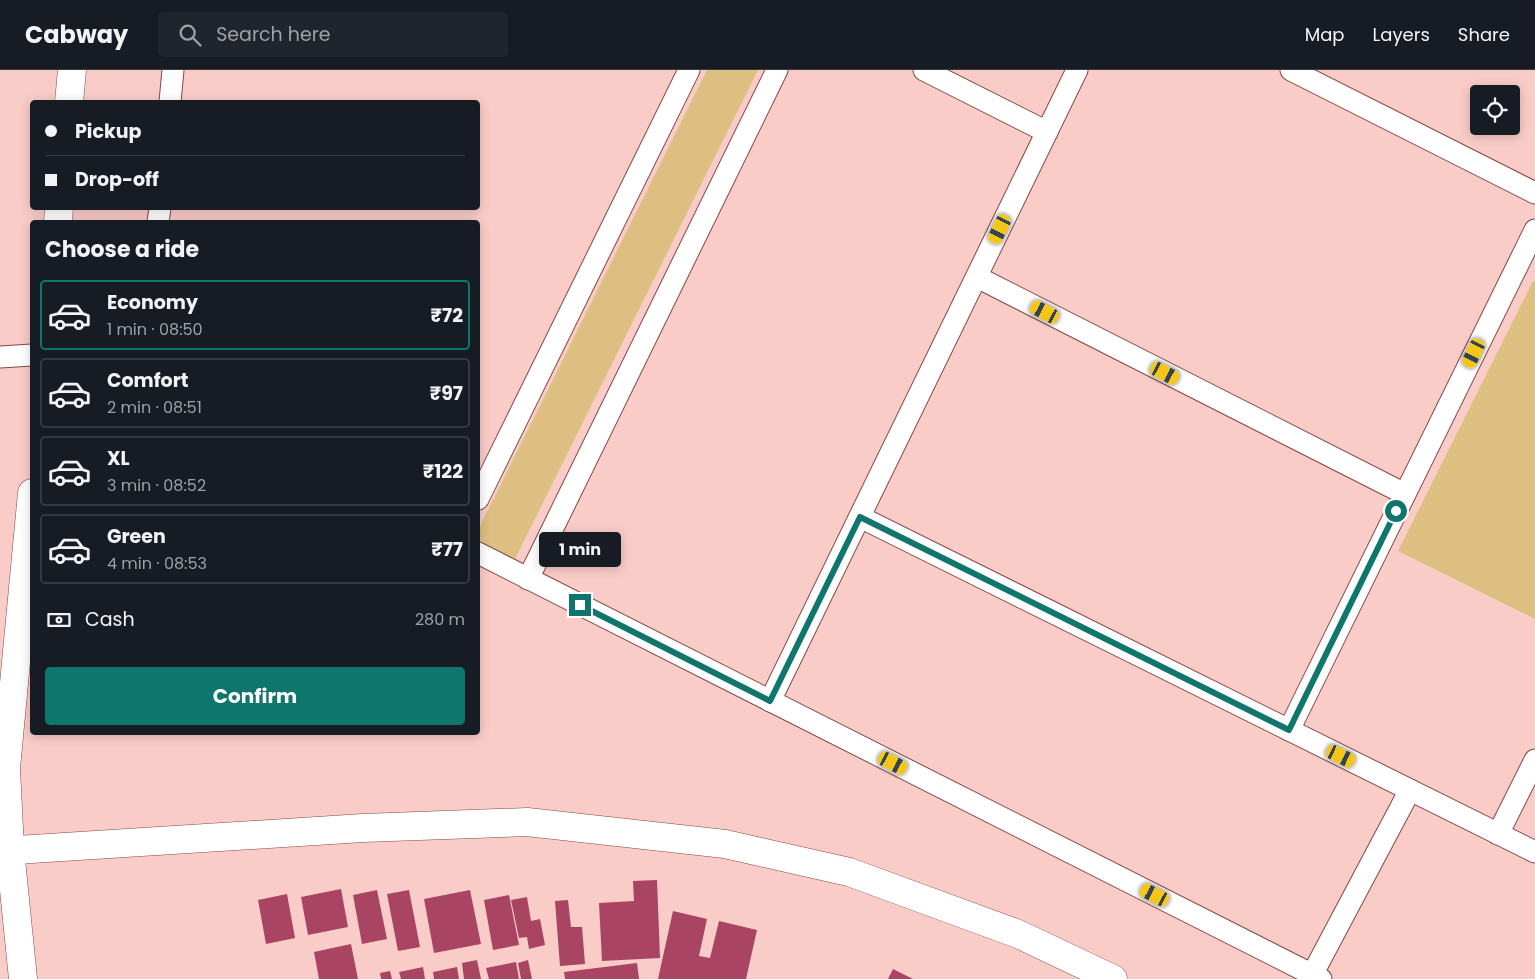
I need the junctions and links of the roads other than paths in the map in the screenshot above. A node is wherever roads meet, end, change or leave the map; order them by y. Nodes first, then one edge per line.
1 (72, 70) edge
2 (173, 70) edge
3 (689, 70) edge
4 (777, 70) edge
5 (924, 70) edge
6 (1077, 70) edge
7 (1290, 70) edge
8 (69, 100) edge
9 (170, 100) edge
10 (1047, 132) junction
11 (1535, 193) edge
12 (1535, 230) edge
13 (977, 277) junction
14 (30, 355) edge
15 (0, 357) edge
16 (1405, 494) junction
17 (480, 495) edge
18 (30, 514) edge
19 (860, 517) junction
20 (480, 555) edge
21 (528, 579) junction
22 (770, 701) junction
23 (1289, 730) junction
24 (1535, 760) edge
25 (1410, 790) junction
26 (1498, 834) junction
27 (5, 850) edge
28 (1535, 852) edge
29 (1317, 977) edge
30 (24, 979) edge
31 (1113, 979) edge

1 - 8 street
2 - 9 street
3 - 17 street
4 - 21 street
5 - 10 street
6 - 10 street
7 - 11 street
10 - 13 street
12 - 16 street
13 - 16 street
13 - 19 street
14 - 15 street
16 - 23 street
18 - 27 street
19 - 22 street
19 - 23 street
20 - 21 street
21 - 22 street
22 - 29 street
23 - 25 street
24 - 26 street
25 - 26 street
25 - 29 street
26 - 28 street
27 - 30 street
27 - 31 street

